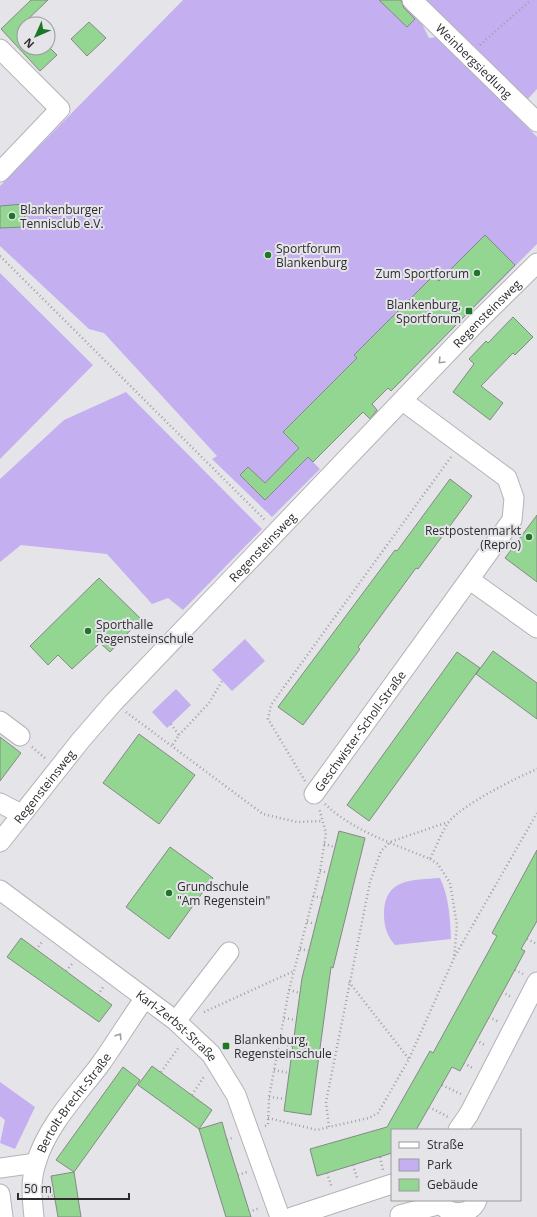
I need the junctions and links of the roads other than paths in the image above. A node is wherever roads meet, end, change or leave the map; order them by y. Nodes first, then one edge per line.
1 (412, 0) edge
2 (0, 49) edge
3 (537, 122) edge
4 (0, 172) edge
5 (537, 263) edge
6 (403, 401) junction
7 (470, 580) junction
8 (537, 628) edge
9 (0, 721) edge
10 (20, 736) road end
11 (314, 794) road end
12 (0, 803) edge
13 (21, 814) junction
14 (2, 833) edge
15 (0, 890) edge
16 (229, 952) dead end
17 (537, 982) edge
18 (145, 998) junction
19 (184, 1028) junction
20 (459, 1129) edge
21 (36, 1163) junction
22 (0, 1168) edge
23 (0, 1194) edge
24 (391, 1200) edge
25 (426, 1201) edge
26 (477, 1201) edge
27 (441, 1202) edge
28 (4, 1217) edge
29 (34, 1217) edge
30 (280, 1217) edge
31 (292, 1217) edge

1 - 3 street, Weinbergsiedlung
2 - 4 street
5 -> 6 street, Regensteinsweg
6 - 7 street, Geschwister-Scholl-Straße
6 - 13 street, Regensteinsweg
7 - 8 street
7 - 11 street, Geschwister-Scholl-Straße
9 - 10 street
12 - 13 street
13 - 14 street, Regensteinsweg
15 - 18 street, Karl-Zerbst-Straße
16 - 19 street
17 - 20 street
18 - 19 street, Karl-Zerbst-Straße
21 -> 18 street, Bertolt-Brecht-Straße
19 - 30 street, Karl-Zerbst-Straße
21 - 22 street
21 - 29 street, Bertolt-Brecht-Straße
23 - 28 street
24 - 31 street
25 - 27 street
26 - 27 street

